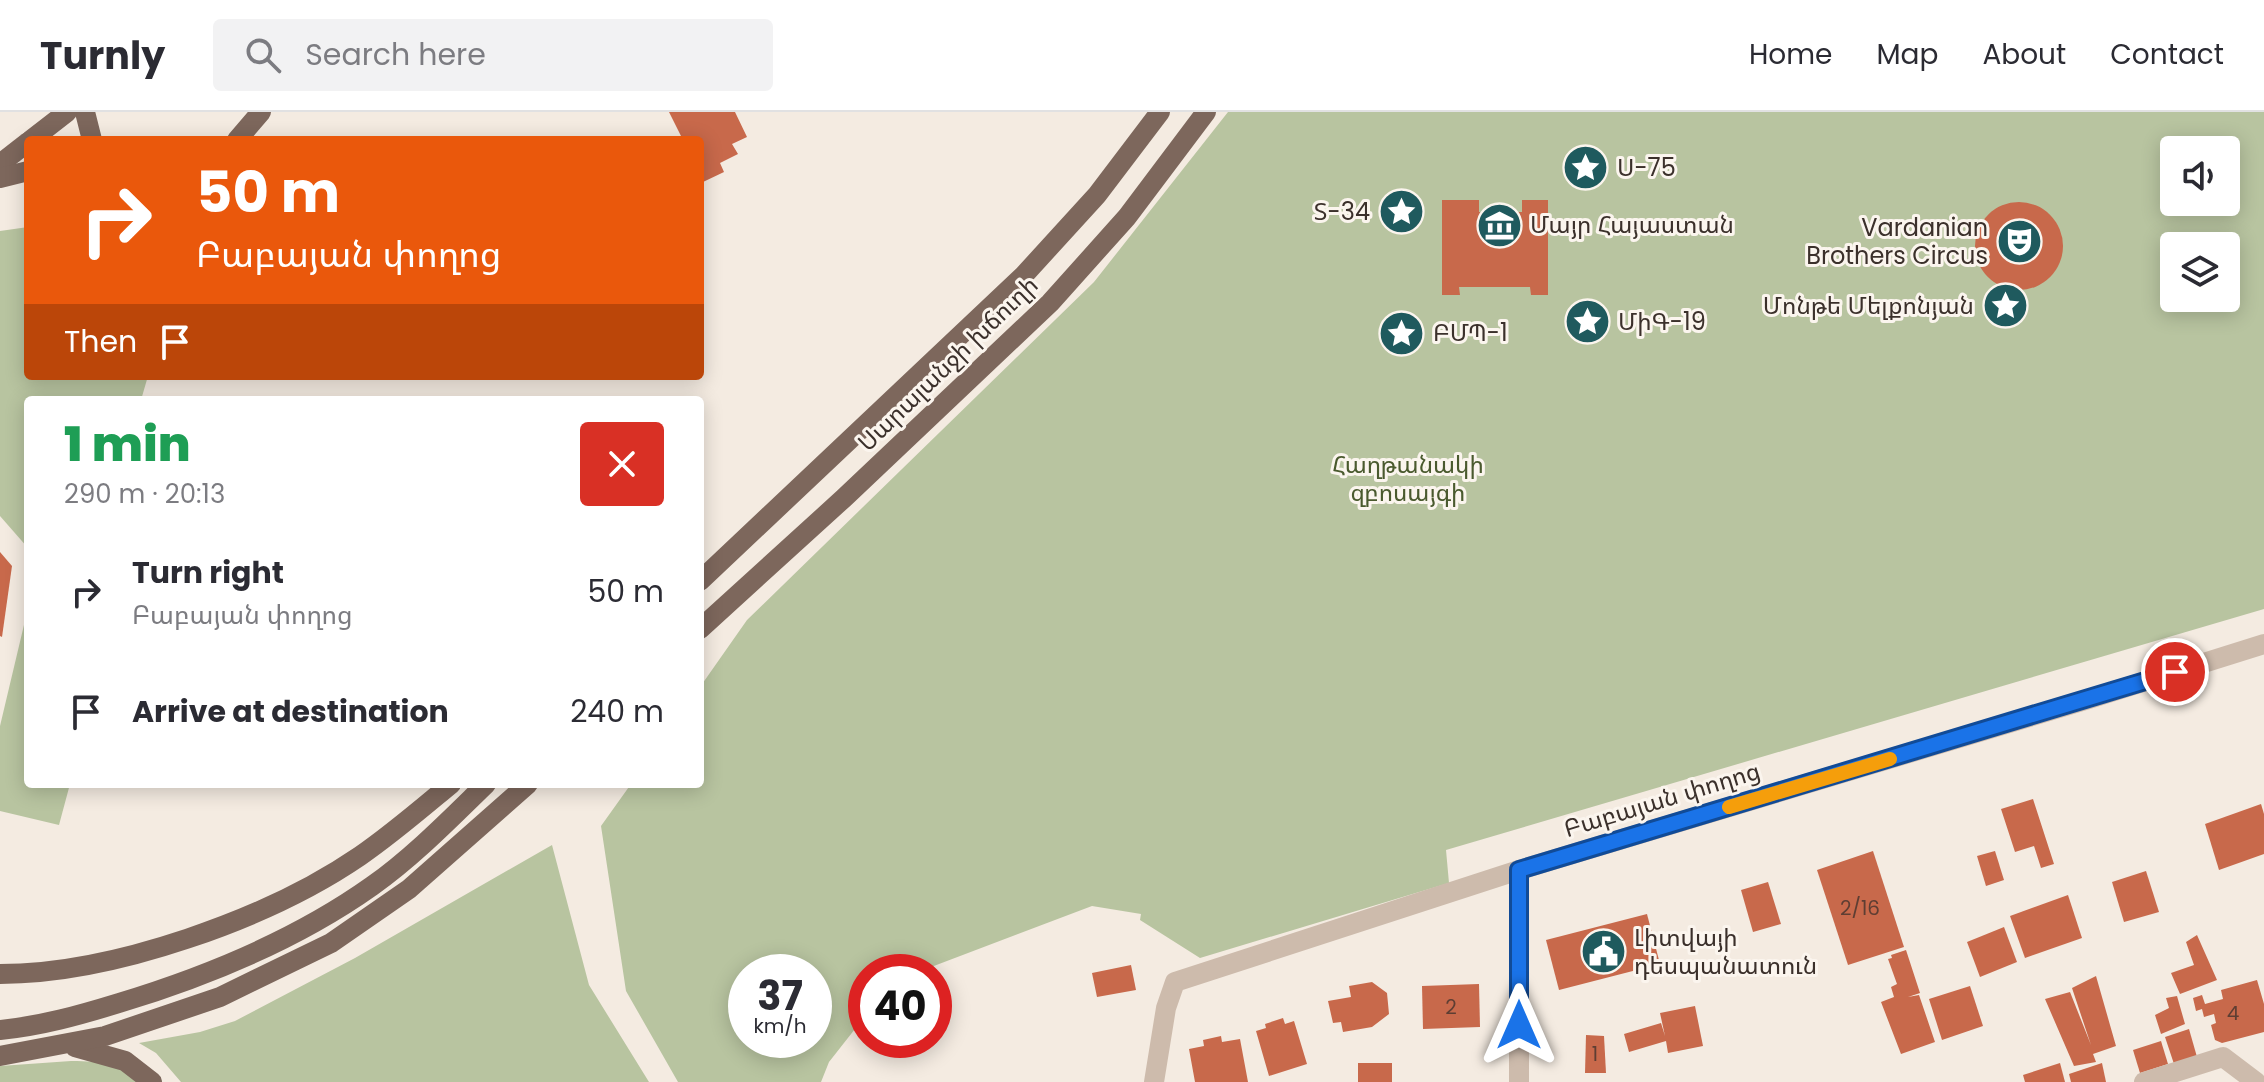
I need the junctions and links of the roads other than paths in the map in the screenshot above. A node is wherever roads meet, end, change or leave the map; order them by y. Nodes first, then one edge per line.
1 (67, 112) edge
2 (85, 112) edge
3 (261, 112) edge
4 (1160, 112) edge
5 (1206, 112) edge
6 (36, 136) edge
7 (91, 136) edge
8 (240, 136) edge
9 (24, 145) edge
10 (0, 164) edge
11 (24, 172) edge
12 (0, 178) edge
13 (704, 577) edge
14 (704, 625) edge
15 (2264, 644) edge
16 (446, 788) edge
17 (482, 788) edge
18 (523, 788) edge
19 (1519, 870) junction
20 (0, 974) edge
21 (0, 1030) edge
22 (63, 1044) junction
23 (0, 1056) edge
24 (152, 1082) edge
25 (1154, 1082) edge
26 (1519, 1082) edge
27 (2144, 1082) edge
28 (2256, 1082) edge

1 - 6 main road
2 - 7 main road
3 - 8 main road
4 - 13 main road, Սարալանջի խճուղի
5 - 14 main road, Սարալանջի խճուղի
9 - 10 main road
11 - 12 main road
15 - 19 street, Բաբայան փողոց
16 - 20 main road
17 - 21 main road
18 - 22 main road
19 - 25 street, Բաբայան փողոց
19 - 26 street
22 - 23 main road
22 - 24 main road
27 - 28 street

